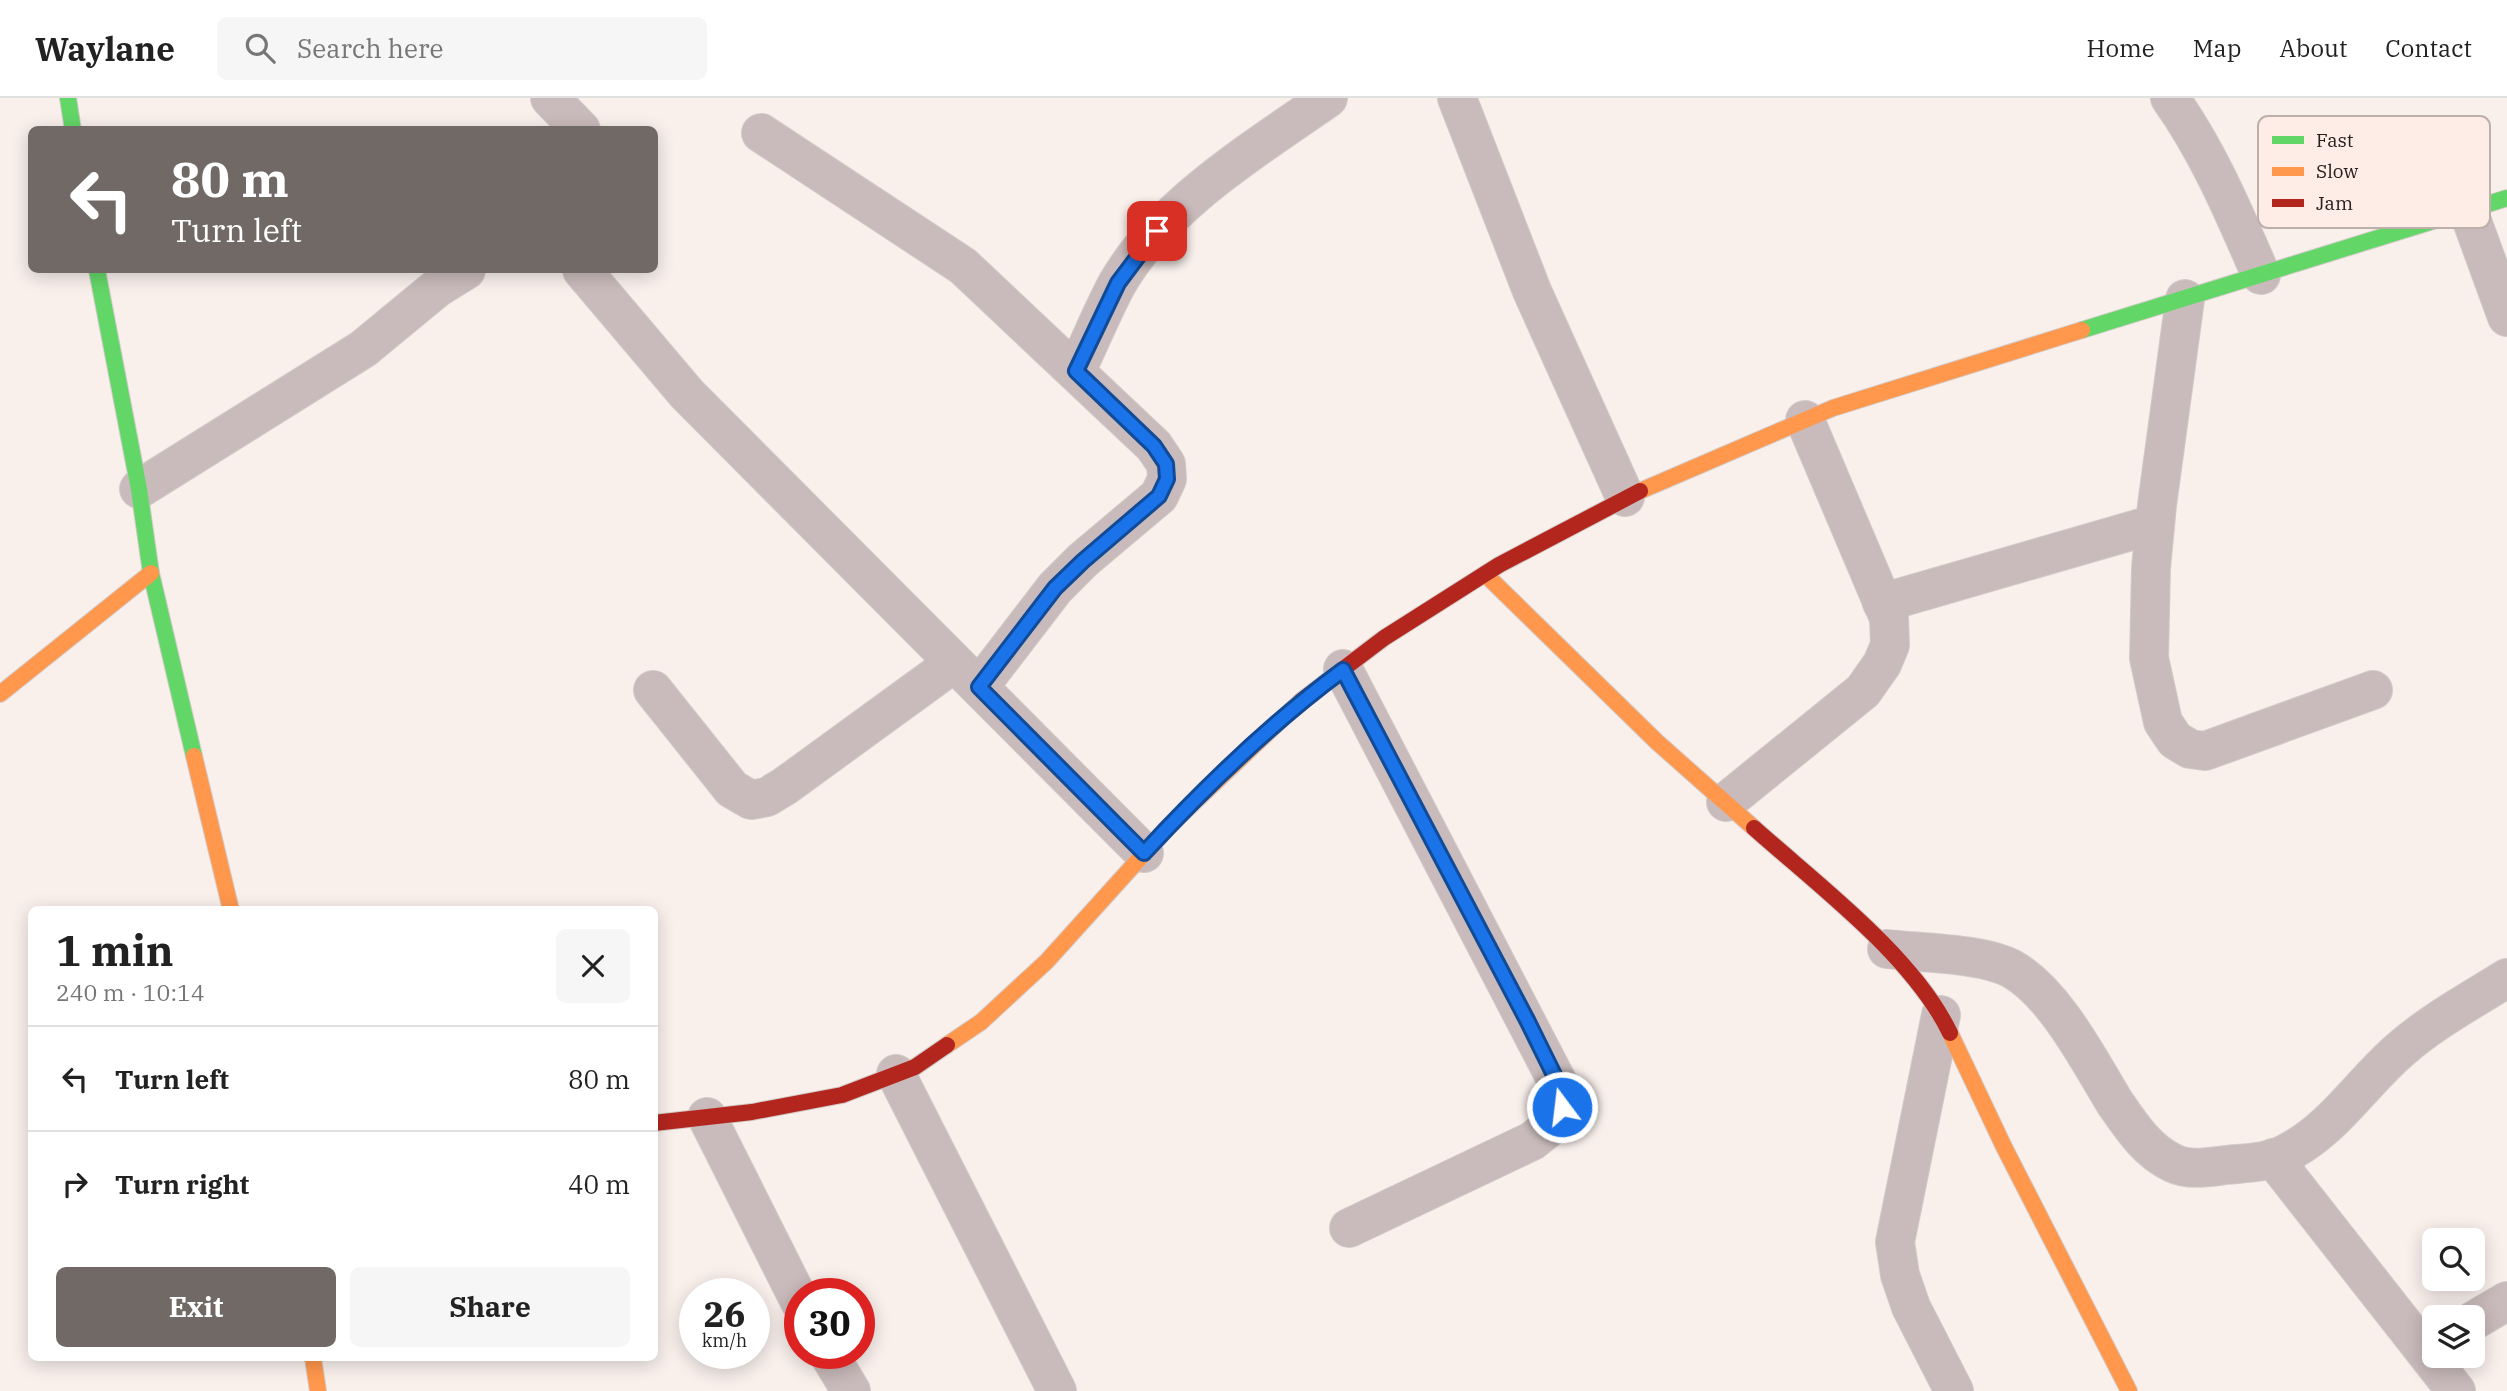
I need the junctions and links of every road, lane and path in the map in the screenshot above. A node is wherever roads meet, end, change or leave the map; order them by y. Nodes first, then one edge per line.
1 (68, 98) edge
2 (550, 98) edge
3 (1328, 98) edge
4 (1457, 98) edge
5 (2170, 98) edge
6 (72, 126) edge
7 (576, 126) edge
8 (761, 133) dead end
9 (2507, 198) edge
10 (2490, 203) edge
11 (2411, 228) edge
12 (2475, 228) edge
13 (98, 273) edge
14 (461, 273) edge
15 (585, 273) edge
16 (2261, 275) junction
17 (2185, 299) junction
18 (2507, 317) edge
19 (1076, 371) junction
20 (1805, 421) junction
21 (139, 489) junction
22 (1625, 497) junction
23 (2155, 524) junction
24 (151, 573) junction
25 (1485, 575) junction
26 (1882, 603) junction
27 (1343, 670) junction
28 (966, 675) junction
29 (653, 690) dead end
30 (2373, 690) dead end
31 (0, 694) edge
32 (1726, 802) junction
33 (1144, 853) junction
34 (230, 906) edge
35 (1887, 950) junction
36 (2507, 978) edge
37 (1941, 1015) junction
38 (896, 1074) junction
39 (707, 1117) junction
40 (658, 1123) edge
41 (2273, 1158) junction
42 (1349, 1228) dead end
43 (788, 1278) edge
44 (2507, 1301) edge
45 (2485, 1314) edge
46 (2422, 1339) edge
47 (313, 1361) edge
48 (2442, 1368) edge
49 (838, 1369) edge
50 (318, 1391) edge
51 (851, 1391) edge
52 (1056, 1391) edge
53 (1954, 1391) edge
54 (2129, 1391) edge
55 (2456, 1391) edge

1 - 6 street
2 - 7 street
3 - 19 street
4 - 22 street
5 - 16 street
8 - 19 street
9 - 10 street
11 - 16 street
12 - 18 street
13 - 21 street
14 - 21 street
15 - 28 street
16 - 17 street
17 - 20 street
17 - 23 street
19 - 28 street
20 - 22 street
20 - 26 street
21 - 24 street
22 - 25 street
23 - 26 street
23 - 30 street
24 - 31 street
24 - 34 street
25 - 27 street
25 - 32 street
26 - 32 street
27 - 33 street
27 - 42 street
28 - 29 street
28 - 33 street
32 - 35 street
33 - 38 street
35 - 37 street
35 - 41 street
36 - 41 street
37 - 53 street
37 - 54 street
38 - 39 street
38 - 52 street
39 - 40 street
39 - 43 street
41 - 46 street
44 - 45 street
47 - 50 street
48 - 55 street
49 - 51 street

